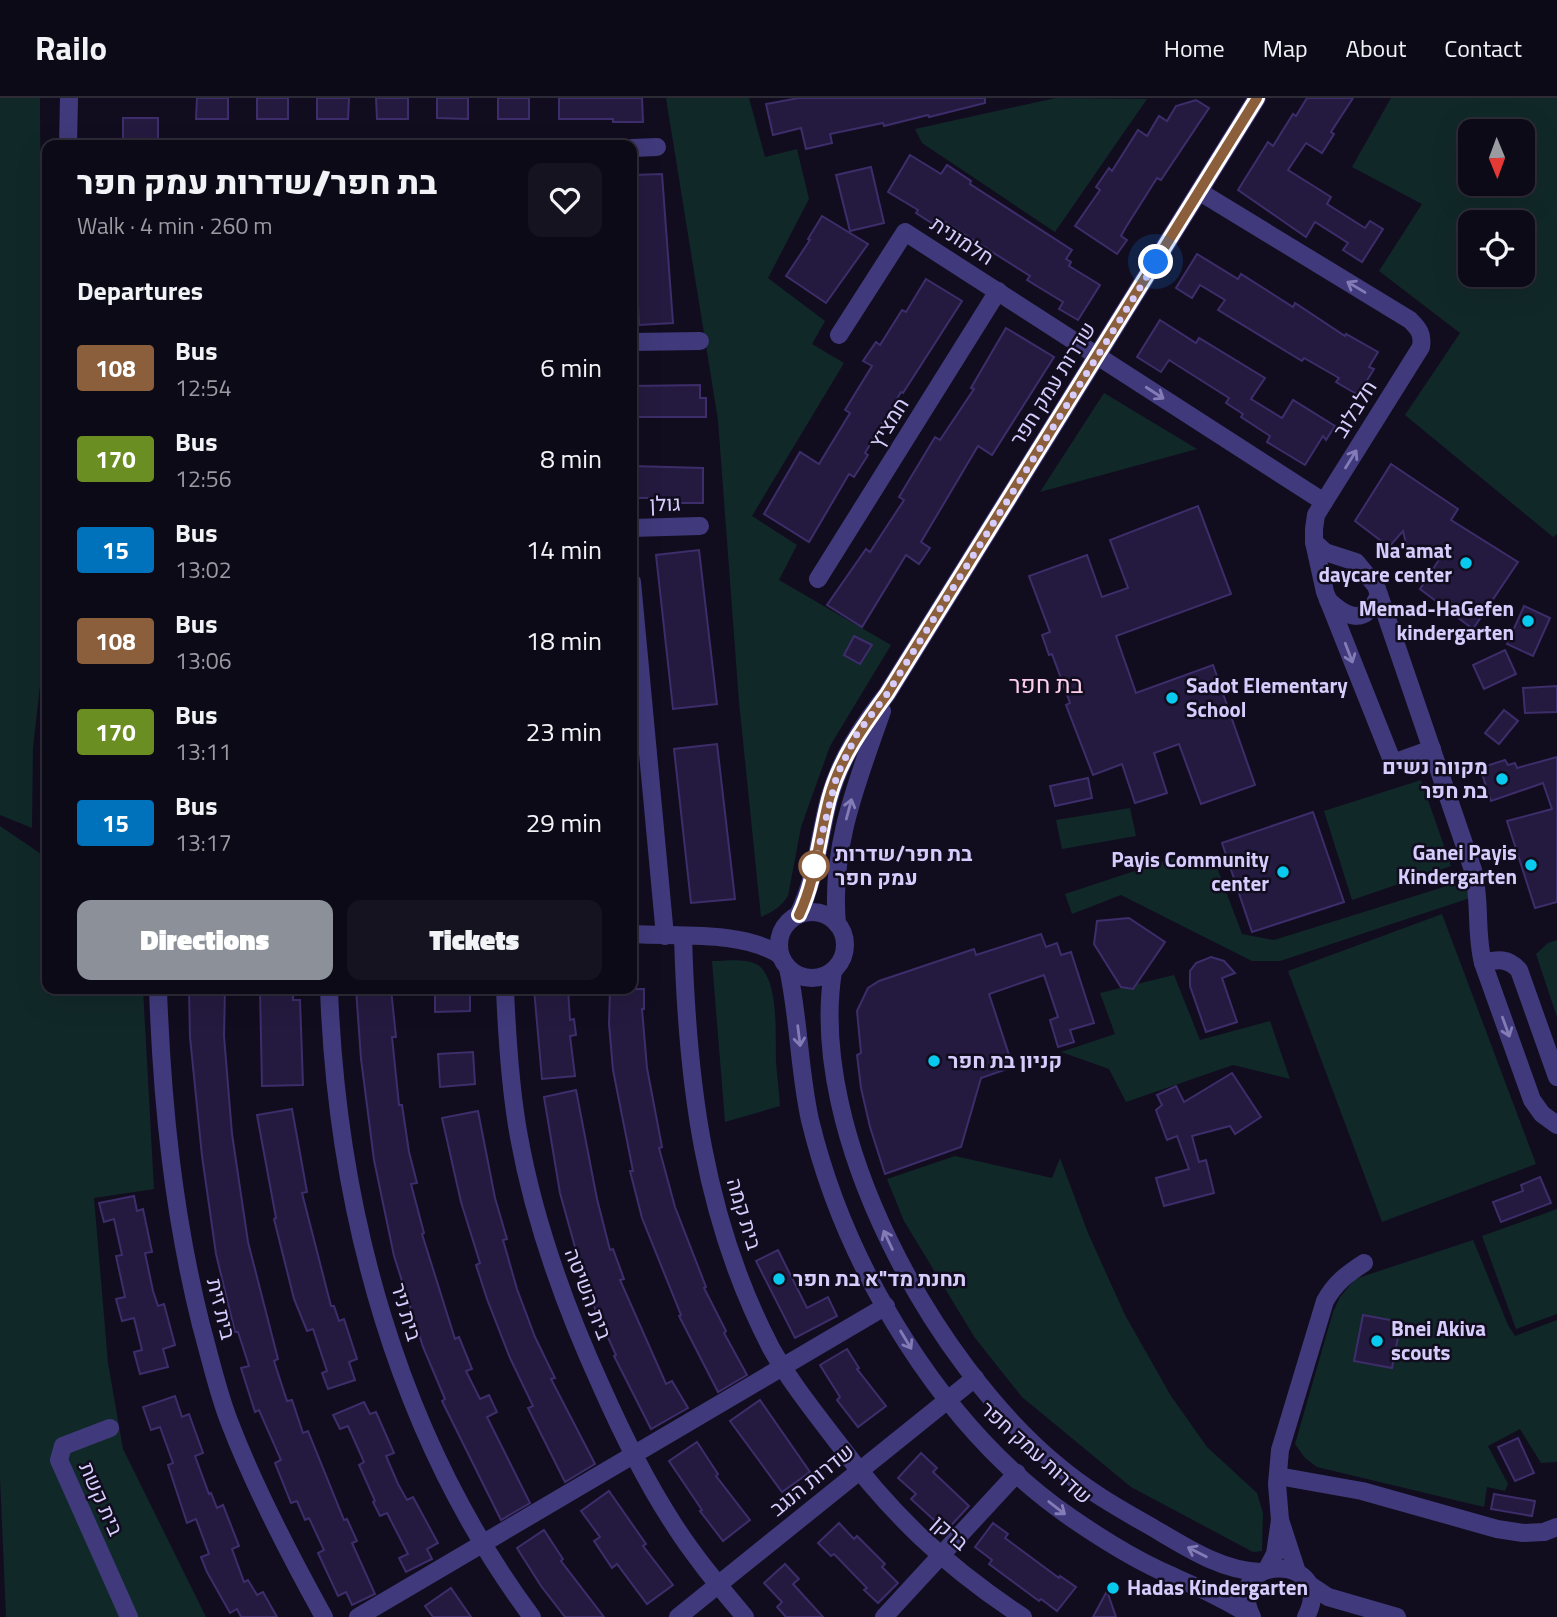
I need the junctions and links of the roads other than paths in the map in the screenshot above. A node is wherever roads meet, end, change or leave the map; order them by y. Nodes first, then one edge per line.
1 (69, 98) edge
2 (1257, 98) edge
3 (68, 140) edge
4 (657, 146) dead end
5 (637, 148) edge
6 (1200, 192) junction
7 (998, 291) junction
8 (839, 335) dead end
9 (700, 341) dead end
10 (637, 342) edge
11 (1097, 355) junction
12 (1324, 502) junction
13 (700, 526) dead end
14 (637, 528) edge
15 (1314, 542) junction
16 (1356, 562) junction
17 (1322, 577) junction
18 (818, 579) dead end
19 (1379, 595) junction
20 (1328, 600) junction
21 (887, 694) junction
22 (637, 718) edge
23 (1432, 749) junction
24 (799, 915) junction
25 (837, 924) junction
26 (783, 929) junction
27 (637, 934) edge
28 (674, 936) junction
29 (740, 940) junction
30 (784, 962) junction
31 (1483, 963) junction
32 (833, 971) junction
33 (158, 994) edge
34 (329, 994) edge
35 (505, 994) edge
36 (1557, 1077) edge
37 (1557, 1125) edge
38 (1364, 1263) dead end
39 (886, 1306) junction
40 (783, 1366) junction
41 (975, 1378) junction
42 (947, 1400) junction
43 (110, 1428) dead end
44 (634, 1454) junction
45 (859, 1472) junction
46 (1017, 1473) junction
47 (1278, 1476) junction
48 (1280, 1520) junction
49 (1557, 1528) edge
50 (483, 1544) junction
51 (941, 1556) junction
52 (1264, 1571) junction
53 (1302, 1577) junction
54 (718, 1585) junction
55 (1251, 1616) edge
56 (129, 1617) edge
57 (324, 1617) edge
58 (358, 1617) edge
59 (532, 1617) edge
60 (678, 1617) edge
61 (745, 1617) edge
62 (884, 1617) edge
63 (1023, 1617) edge
64 (1306, 1617) edge
65 (1397, 1617) edge

1 - 3 street
2 - 6 street, שדרות עמק חפר
4 - 5 street
6 - 11 street, שדרות עמק חפר
12 -> 6 street, חלבלוב
7 - 8 street, חלמונית
7 - 11 street, חלמונית
7 - 18 street, חמציץ
9 - 10 street
11 -> 12 street
11 - 21 street, שדרות עמק חפר
12 - 15 street
13 - 14 street, גולן
15 - 16 street
15 - 17 street
16 - 17 street
16 - 19 street
17 - 20 street
19 - 20 street
19 - 23 street
20 -> 23 street
21 - 24 street, שדרות עמק חפר
25 -> 21 street, שדרות עמק חפר
22 - 28 street
23 - 31 street
24 - 25 street
24 - 26 street
25 - 32 street
26 - 29 street
26 - 30 street
27 - 28 street
28 - 29 street
28 - 40 street, בית קמה
29 - 30 street
30 - 32 street
30 -> 39 street, שדרות עמק חפר
31 - 36 street
31 -> 37 street
41 -> 32 street, שדרות עמק חפר
33 - 57 street, בית זית
34 - 50 street, בית ניר
35 - 44 street, בית השיטה
38 - 47 street
39 - 40 street
39 -> 42 street, שדרות עמק חפר
40 - 44 street
40 - 45 street, בית קמה
41 - 42 street, שדרות הנגב
52 -> 41 street, שדרות עמק חפר
42 - 45 street, שדרות הנגב
42 - 46 street, שדרות עמק חפר
43 - 56 street, בית קשת
44 - 50 street
44 - 54 street, בית השיטה
45 - 51 street, ברקן
45 - 54 street, שדרות הנגב
46 - 51 street
46 -> 55 street, שדרות עמק חפר
47 - 48 street
47 - 49 street
48 - 52 street
48 - 53 street
50 - 58 street
50 - 59 street, בית ניר
51 - 62 street
51 - 63 street, ברקן
52 - 53 street, שדרות עמק חפר
52 - 55 street
53 - 64 street
53 - 65 street
54 - 60 street, שדרות הנגב
54 - 61 street, בית השיטה

